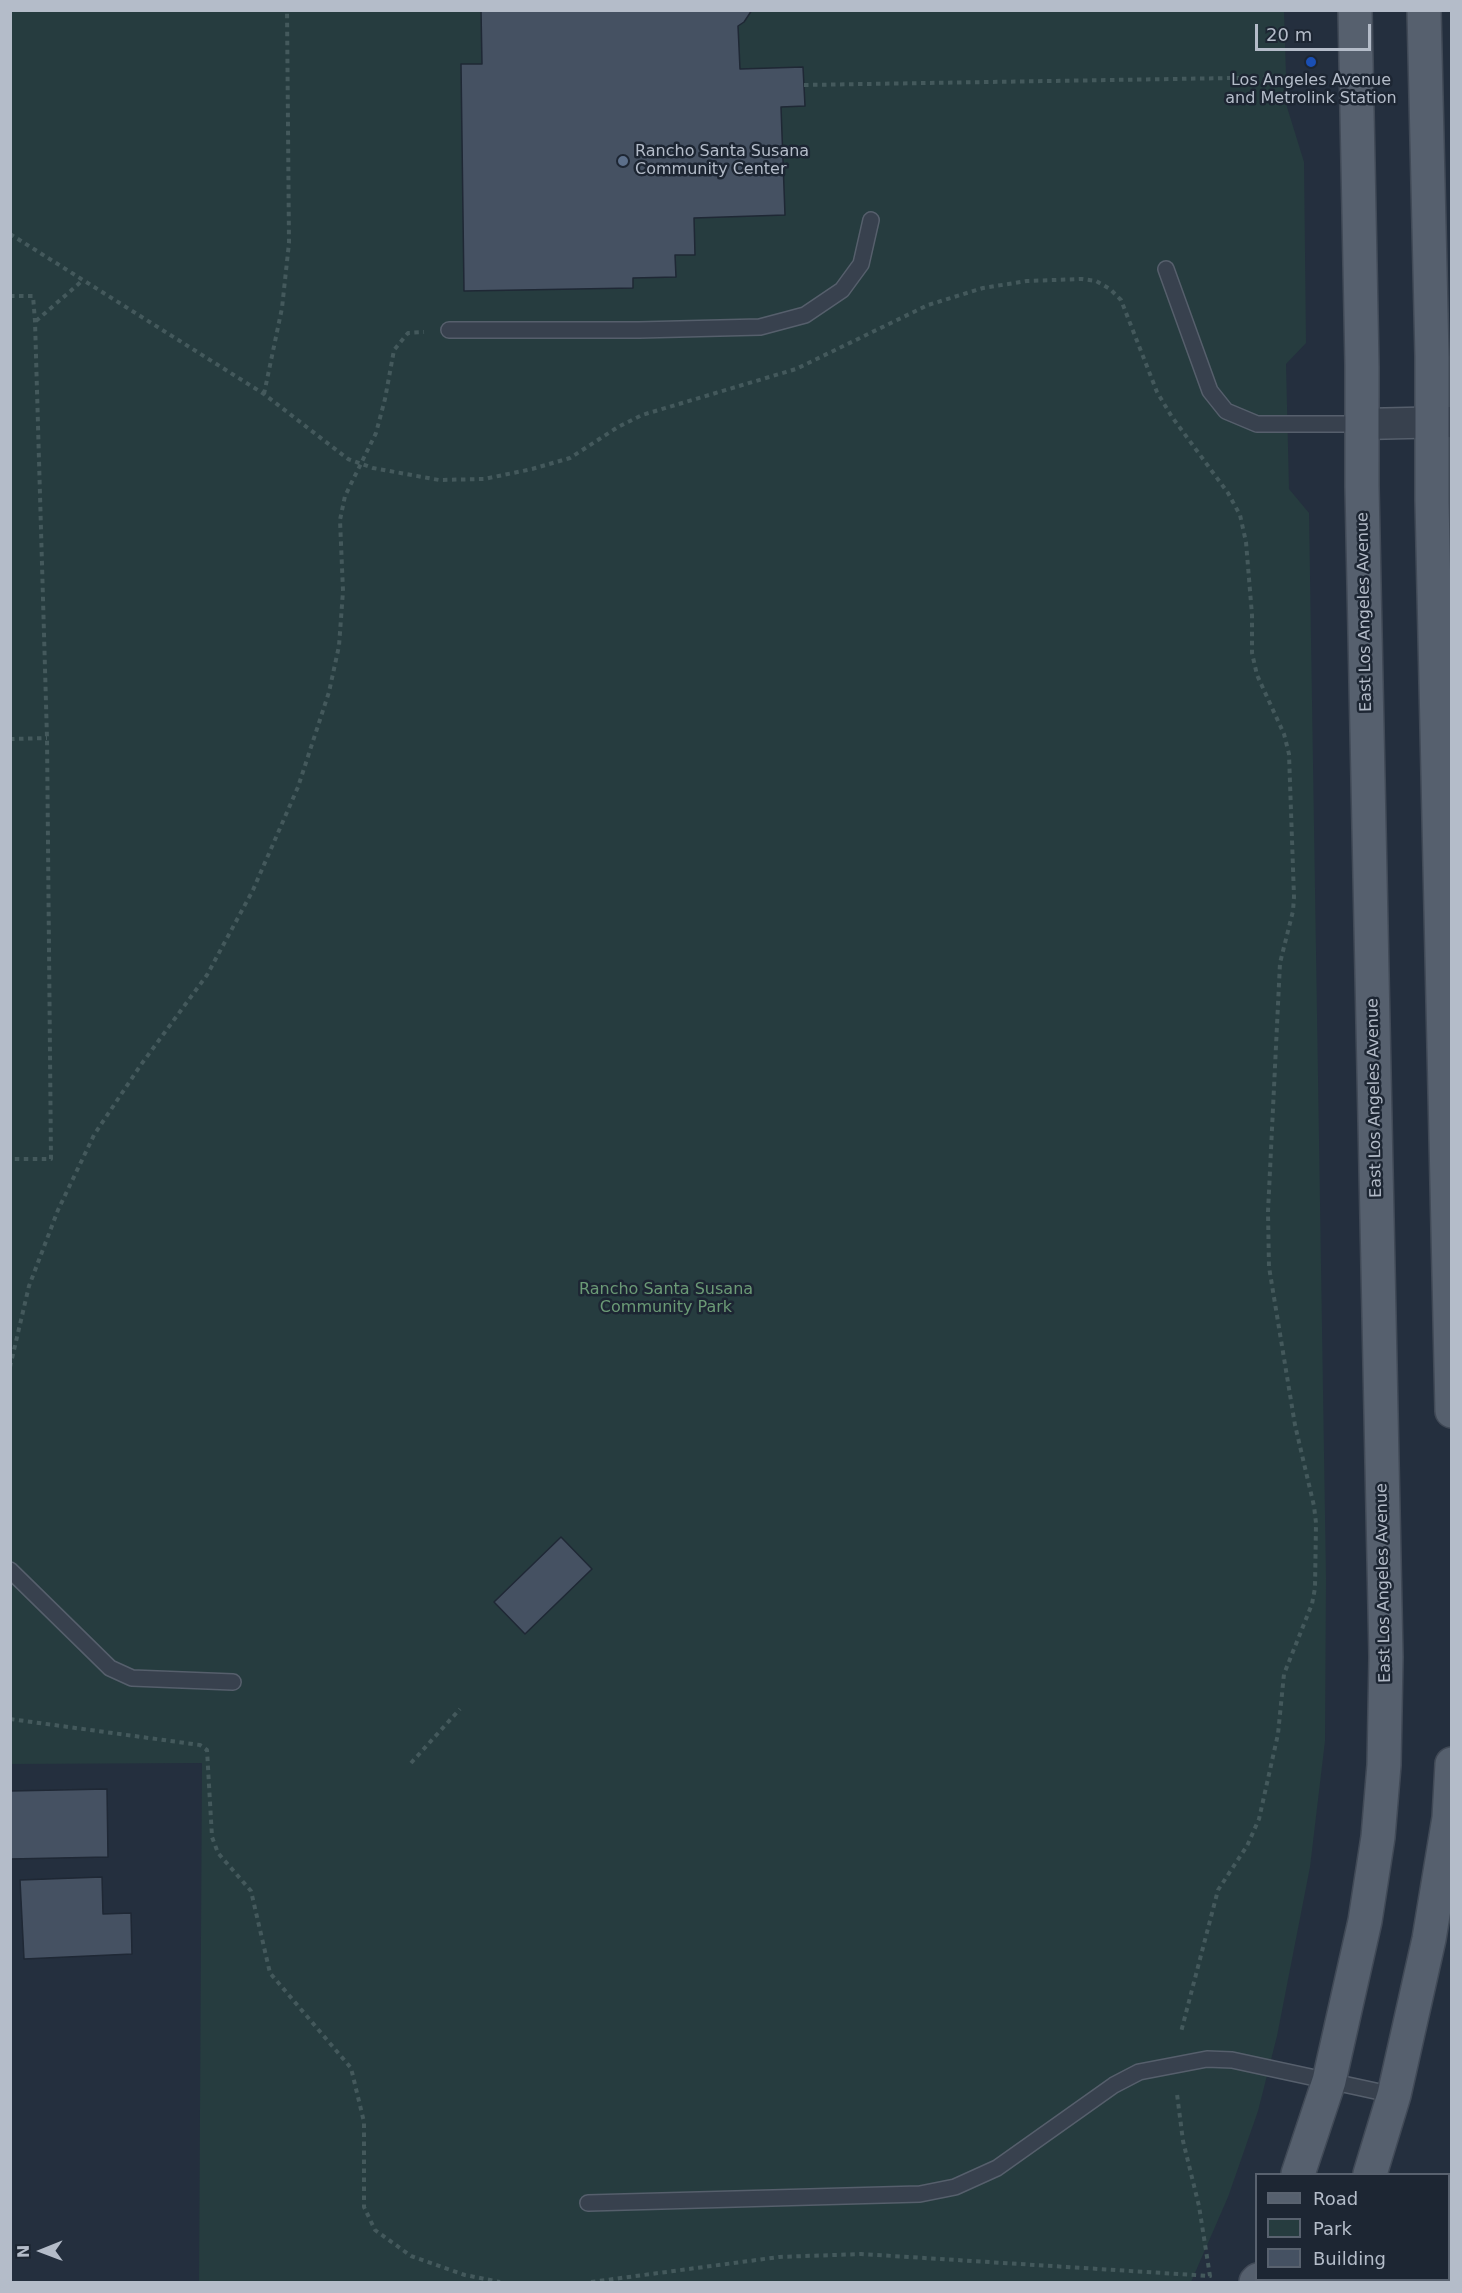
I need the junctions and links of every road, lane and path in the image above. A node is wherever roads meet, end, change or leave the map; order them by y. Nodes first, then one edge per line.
1 (287, 10) edge
2 (1355, 10) edge
3 (1424, 10) edge
4 (1295, 76) dead end
5 (804, 85) dead end
6 (871, 220) dead end
7 (10, 234) edge
8 (1166, 269) dead end
9 (83, 280) junction
10 (10, 296) edge
11 (35, 321) junction
12 (449, 330) joint
13 (264, 394) junction
14 (1442, 422) edge
15 (1363, 424) junction
16 (362, 464) junction
17 (10, 738) edge
18 (47, 738) junction
19 (1447, 1081) edge
20 (10, 1160) edge
21 (10, 1367) edge
22 (1452, 1411) edge
23 (10, 1570) edge
24 (233, 1682) dead end
25 (460, 1709) dead end
26 (10, 1719) edge
27 (411, 1763) dead end
28 (1452, 1764) edge
29 (1181, 2032) dead end
30 (1329, 2081) junction
31 (1177, 2094) dead end
32 (1394, 2095) junction
33 (1299, 2173) edge
34 (1371, 2173) edge
35 (588, 2203) dead end
36 (500, 2283) edge
37 (591, 2283) edge

1 - 13 path
2 - 15 main road, East Los Angeles Avenue
3 - 14 main road
4 - 5 path
6 - 12 lane
7 - 9 path
8 - 15 lane
9 - 11 path
9 - 13 path
10 - 11 path
11 - 18 path
12 - 16 path
13 - 16 path
14 - 15 street
14 - 19 main road
15 - 30 main road, East Los Angeles Avenue
16 - 21 path
16 - 29 path
17 - 18 path
18 - 20 path
19 - 22 main road
23 - 24 lane
25 - 27 path
26 - 36 path
28 - 32 main road
30 - 32 lane
30 - 33 main road, East Los Angeles Avenue
30 - 35 lane
31 - 37 path
32 - 34 main road

